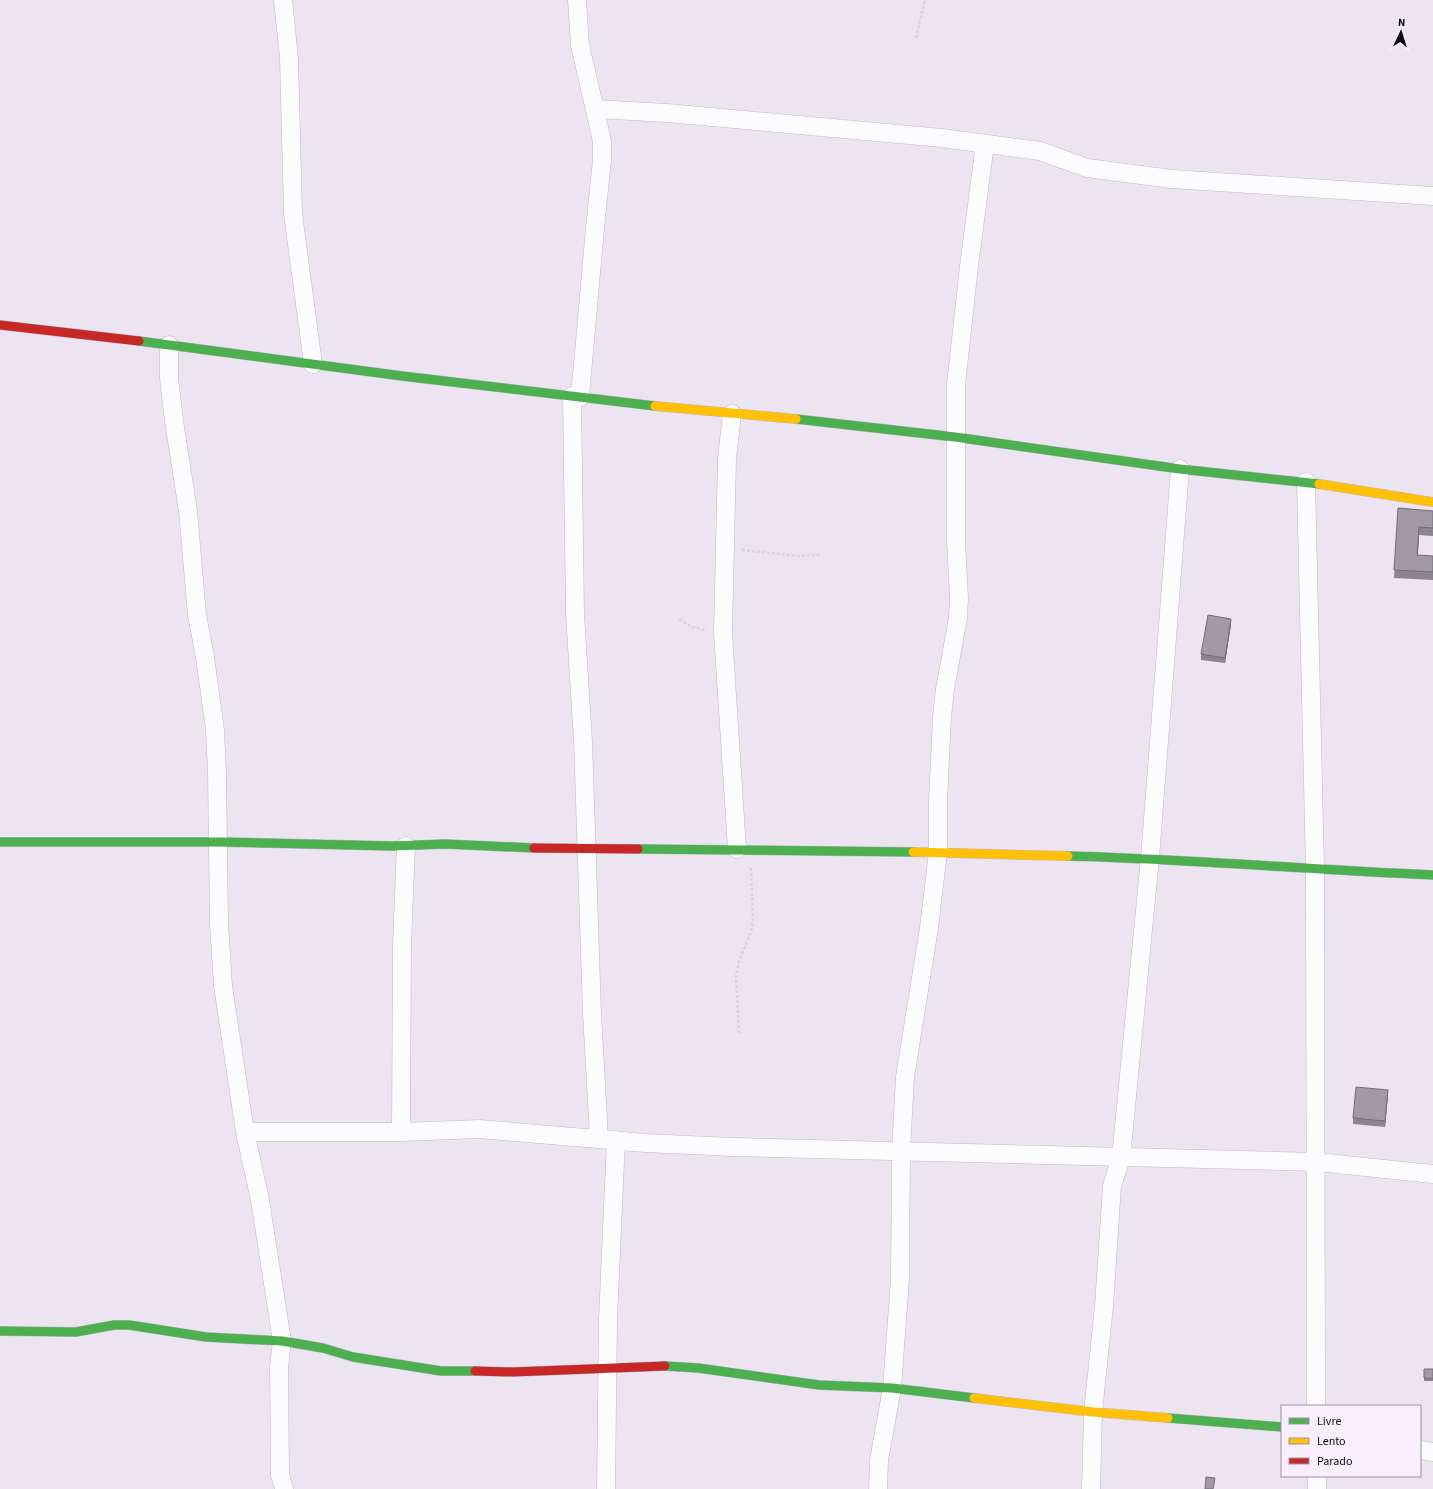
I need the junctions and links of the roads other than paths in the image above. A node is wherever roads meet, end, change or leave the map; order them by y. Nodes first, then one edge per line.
1 (283, 0) edge
2 (577, 0) edge
3 (595, 109) junction
4 (985, 144) junction
5 (1433, 196) edge
6 (0, 325) edge
7 (169, 345) junction
8 (313, 364) junction
9 (576, 396) junction
10 (732, 414) junction
11 (955, 438) junction
12 (1180, 469) junction
13 (1306, 482) junction
14 (1433, 502) edge
15 (0, 842) edge
16 (218, 842) junction
17 (406, 846) junction
18 (586, 848) junction
19 (744, 849) junction
20 (938, 852) junction
21 (1150, 858) junction
22 (1315, 870) junction
23 (1433, 875) edge
24 (245, 1132) junction
25 (401, 1132) junction
26 (607, 1139) junction
27 (900, 1152) junction
28 (1121, 1158) junction
29 (1317, 1162) junction
30 (1433, 1174) edge
31 (0, 1331) edge
32 (282, 1341) junction
33 (607, 1369) junction
34 (892, 1388) junction
35 (1316, 1405) edge
36 (1093, 1412) junction
37 (1281, 1427) edge
38 (1421, 1450) edge
39 (1433, 1452) edge
40 (1316, 1477) edge
41 (284, 1489) edge
42 (606, 1489) edge
43 (878, 1489) edge
44 (1091, 1489) edge
45 (1317, 1489) edge

1 - 8 street
2 - 3 street
3 - 4 street
3 - 9 street
4 - 5 street
4 - 11 street
6 - 7 street
7 - 8 street
7 - 16 street
8 - 9 street
9 - 10 street
9 - 18 street
10 - 11 street
10 - 19 street
11 - 12 street
11 - 20 street
12 - 13 street
12 - 21 street
13 - 14 street
13 - 22 street
15 - 16 street
16 - 17 street
16 - 24 street
17 - 18 street
17 - 25 street
18 - 19 street
18 - 26 street
19 - 20 street
20 - 21 street
20 - 27 street
21 - 22 street
21 - 28 street
22 - 23 street
22 - 29 street
24 - 25 street
24 - 32 street
25 - 26 street
26 - 27 street
26 - 33 street
27 - 28 street
27 - 34 street
28 - 29 street
28 - 36 street
29 - 30 street
29 - 35 street
31 - 32 street
32 - 33 street
32 - 41 street
33 - 34 street
33 - 42 street
34 - 36 street
34 - 43 street
36 - 37 street
36 - 44 street
38 - 39 street
40 - 45 street

